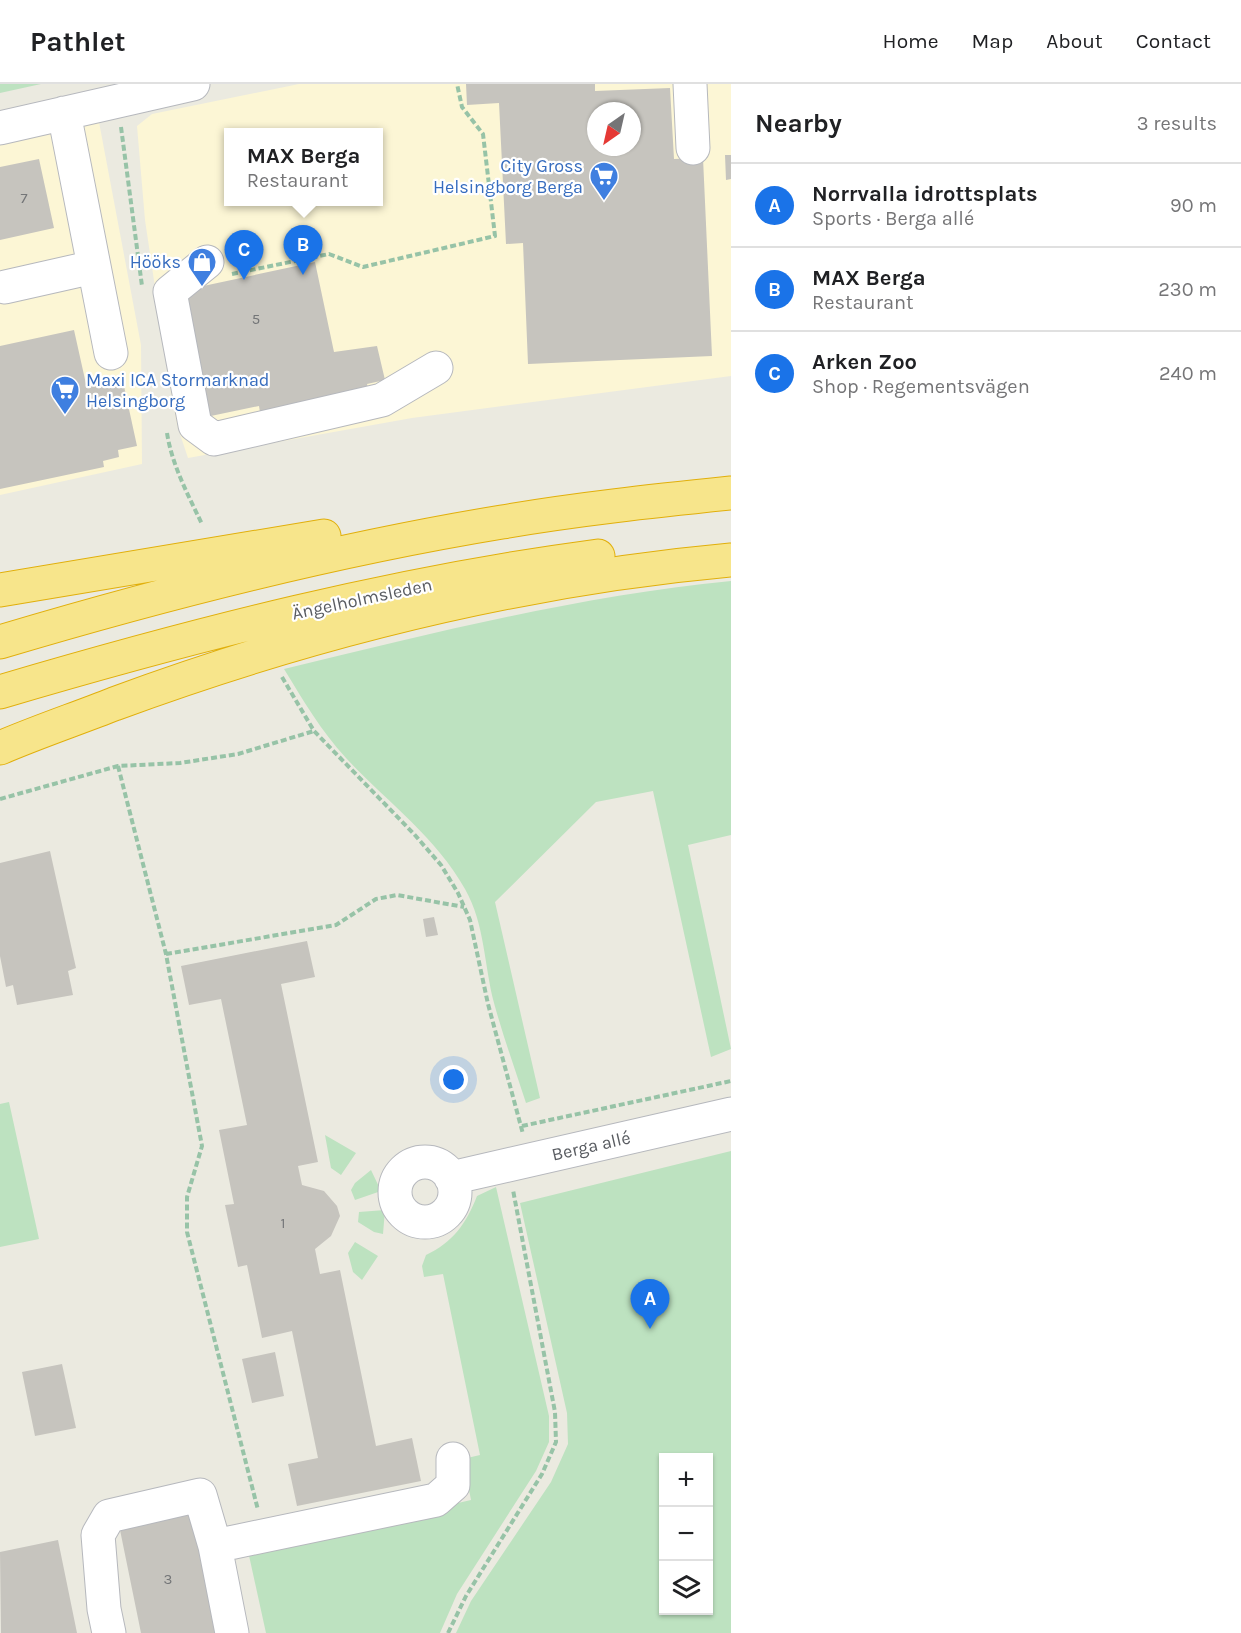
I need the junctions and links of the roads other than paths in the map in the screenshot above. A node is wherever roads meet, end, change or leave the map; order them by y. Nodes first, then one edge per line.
1 (193, 84) edge
2 (690, 84) edge
3 (64, 113) junction
4 (0, 128) edge
5 (693, 148) dead end
6 (94, 267) junction
7 (215, 269) road end
8 (5, 287) dead end
9 (111, 353) dead end
10 (436, 368) dead end
11 (731, 493) edge
12 (603, 507) junction
13 (731, 538) edge
14 (731, 560) edge
15 (0, 590) edge
16 (0, 642) edge
17 (0, 692) edge
18 (0, 748) edge
19 (731, 1114) edge
20 (451, 1178) dead end
21 (453, 1460) dead end
22 (215, 1546) junction
23 (109, 1633) edge
24 (232, 1633) edge

1 - 3 street
2 - 5 street
3 - 4 street
3 - 6 street
6 - 8 street
6 - 9 street
7 - 10 street
11 - 12 highway
12 - 15 highway
12 - 16 highway
13 - 17 highway, Ängelholmsleden
14 - 18 highway
19 - 20 street, Berga allé
21 - 22 street
22 - 23 street
22 - 24 street

